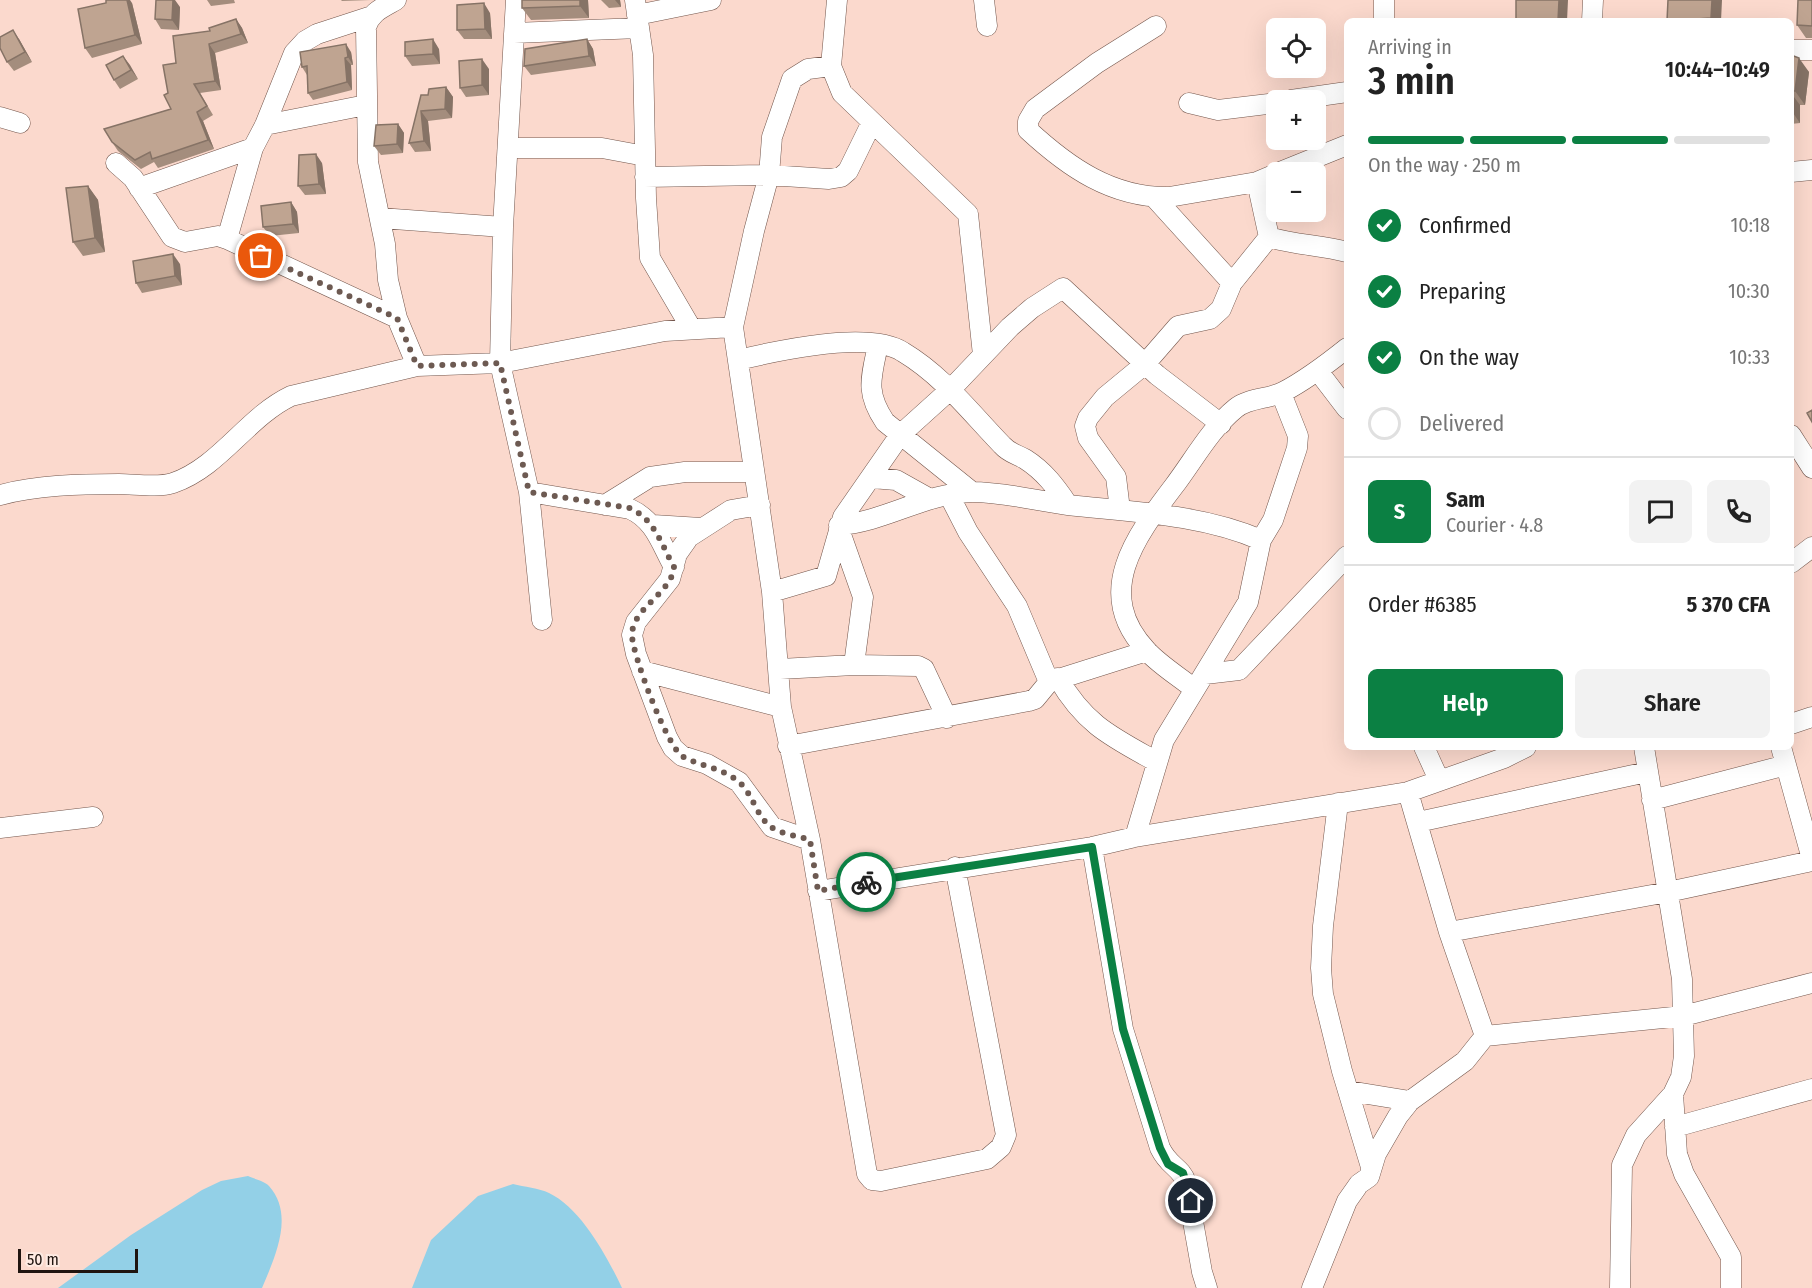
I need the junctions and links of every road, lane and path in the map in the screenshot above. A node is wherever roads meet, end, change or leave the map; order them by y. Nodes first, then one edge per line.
1 (396, 0) edge
2 (516, 0) edge
3 (711, 0) edge
4 (837, 0) edge
5 (984, 0) edge
6 (1384, 0) edge
7 (1593, 0) edge
8 (637, 15) edge
9 (369, 17) junction
10 (1384, 18) edge
11 (1592, 18) edge
12 (987, 26) dead end
13 (1156, 26) dead end
14 (514, 33) junction
15 (1794, 50) edge
16 (1812, 50) edge
17 (831, 66) junction
18 (1344, 92) edge
19 (1326, 95) edge
20 (1189, 103) dead end
21 (1266, 104) edge
22 (366, 105) junction
23 (0, 117) edge
24 (872, 122) junction
25 (20, 123) dead end
26 (265, 125) junction
27 (1344, 146) edge
28 (253, 148) junction
29 (508, 148) junction
30 (645, 156) junction
31 (1305, 162) edge
32 (116, 163) dead end
33 (1812, 170) edge
34 (1794, 172) edge
35 (769, 175) junction
36 (645, 177) junction
37 (1266, 178) edge
38 (1257, 182) junction
39 (139, 188) junction
40 (1154, 197) junction
41 (380, 218) junction
42 (502, 227) junction
43 (1269, 237) junction
44 (227, 239) junction
45 (1344, 251) edge
46 (1232, 283) junction
47 (397, 318) junction
48 (733, 327) junction
49 (691, 328) junction
50 (878, 345) junction
51 (1344, 350) edge
52 (983, 355) junction
53 (738, 360) junction
54 (500, 363) junction
55 (1145, 364) junction
56 (417, 366) junction
57 (1318, 371) junction
58 (951, 389) junction
59 (1281, 393) junction
60 (1344, 405) edge
61 (1221, 424) junction
62 (900, 435) junction
63 (1794, 440) edge
64 (886, 456) junction
65 (1812, 468) edge
66 (754, 472) junction
67 (872, 478) junction
68 (896, 480) junction
69 (529, 492) junction
70 (972, 492) junction
71 (0, 495) edge
72 (940, 497) junction
73 (605, 505) junction
74 (760, 505) junction
75 (1068, 505) junction
76 (1120, 510) junction
77 (1153, 514) junction
78 (653, 525) junction
79 (839, 527) junction
80 (701, 528) junction
81 (1261, 540) junction
82 (1812, 547) edge
83 (1794, 561) edge
84 (1344, 563) edge
85 (674, 567) junction
86 (826, 576) junction
87 (856, 577) junction
88 (772, 592) junction
89 (542, 620) dead end
90 (1147, 651) junction
91 (854, 665) junction
92 (780, 669) junction
93 (642, 671) junction
94 (1054, 680) junction
95 (1199, 681) junction
96 (781, 707) junction
97 (1812, 717) edge
98 (947, 718) junction
99 (1794, 723) edge
100 (788, 746) junction
101 (1425, 750) edge
102 (1520, 750) edge
103 (1644, 750) edge
104 (1784, 756) edge
105 (1157, 762) junction
106 (1647, 772) junction
107 (1439, 780) junction
108 (1408, 792) junction
109 (1652, 800) junction
110 (1338, 803) junction
111 (93, 817) dead end
112 (1418, 822) junction
113 (0, 828) edge
114 (1135, 837) junction
115 (810, 840) junction
116 (1092, 847) junction
117 (1812, 860) edge
118 (955, 867) junction
119 (818, 891) junction
120 (1668, 892) junction
121 (1449, 932) junction
122 (1812, 983) edge
123 (1683, 1016) junction
124 (1485, 1036) junction
125 (1812, 1089) edge
126 (1349, 1091) junction
127 (1673, 1094) junction
128 (1410, 1101) junction
129 (1675, 1126) junction
130 (1371, 1167) junction
131 (1207, 1288) edge
132 (1312, 1288) edge
133 (1620, 1288) edge
134 (1731, 1288) edge

1 - 9 street
2 - 14 street
3 - 8 street
4 - 17 street
5 - 12 street
6 - 10 street
7 - 11 street
8 - 14 street
8 - 30 street
9 - 22 street
9 - 26 street
13 - 40 street
14 - 29 street
15 - 16 street
17 - 24 street
17 - 35 street
18 - 19 street
20 - 21 street
22 - 26 street
22 - 41 street
23 - 25 street
24 - 35 street
24 - 52 street
26 - 28 street
27 - 31 street
28 - 39 street
28 - 44 street
29 - 30 street
29 - 42 street
30 - 36 street
32 - 39 street
33 - 34 street
35 - 36 street
35 - 48 street
36 - 49 street
37 - 38 street
38 - 40 street
38 - 43 street
39 - 44 street
40 - 46 street
41 - 42 street
41 - 47 street
42 - 54 street
43 - 45 street
43 - 46 street
44 - 47 street
46 - 55 street
47 - 56 street
48 - 49 street
48 - 53 street
49 - 54 street
50 - 53 street
50 - 58 street
50 - 62 street
51 - 57 street
52 - 55 street
52 - 58 street
53 - 66 street
54 - 56 street
54 - 69 street
55 - 61 street
55 - 76 street
56 - 71 street
57 - 59 street
57 - 60 street
58 - 62 street
58 - 75 street
59 - 61 street
59 - 81 street
61 - 77 street
62 - 64 street
62 - 70 street
63 - 65 street
64 - 67 street
64 - 68 street
66 - 73 street
66 - 74 street
67 - 68 street
67 - 79 street
68 - 72 street
69 - 73 street
69 - 89 street
70 - 72 street
70 - 75 street
72 - 79 street
72 - 94 street
73 - 78 street
74 - 80 street
74 - 88 street
75 - 76 street
76 - 77 street
77 - 81 street
77 - 90 street
78 - 80 street
78 - 85 street
79 - 86 street
79 - 87 street
80 - 85 street
81 - 95 street
82 - 83 street
84 - 95 street
85 - 93 street
86 - 87 street
86 - 88 street
87 - 91 street
88 - 92 street
90 - 94 street
90 - 95 street
91 - 92 street
91 - 98 street
92 - 96 street
93 - 96 street
93 - 115 street
94 - 98 street
94 - 105 street
95 - 105 street
96 - 100 street
97 - 99 street
98 - 100 street
100 - 115 street
101 - 107 street
102 - 107 street
103 - 106 street
104 - 109 street
104 - 117 street
105 - 114 street
106 - 109 street
106 - 112 street
107 - 108 street
108 - 110 street
108 - 112 street
109 - 120 street
110 - 114 street
110 - 126 street
111 - 113 street
112 - 121 street
114 - 116 street
115 - 119 street
116 - 118 street
116 - 131 street
117 - 120 street
118 - 119 street
118 - 119 street
120 - 121 street
120 - 123 street
121 - 124 street
122 - 123 street
123 - 124 street
123 - 127 street
124 - 128 street
125 - 129 street
126 - 128 street
126 - 130 street
127 - 129 street
127 - 133 street
128 - 130 street
129 - 134 street
130 - 132 street

